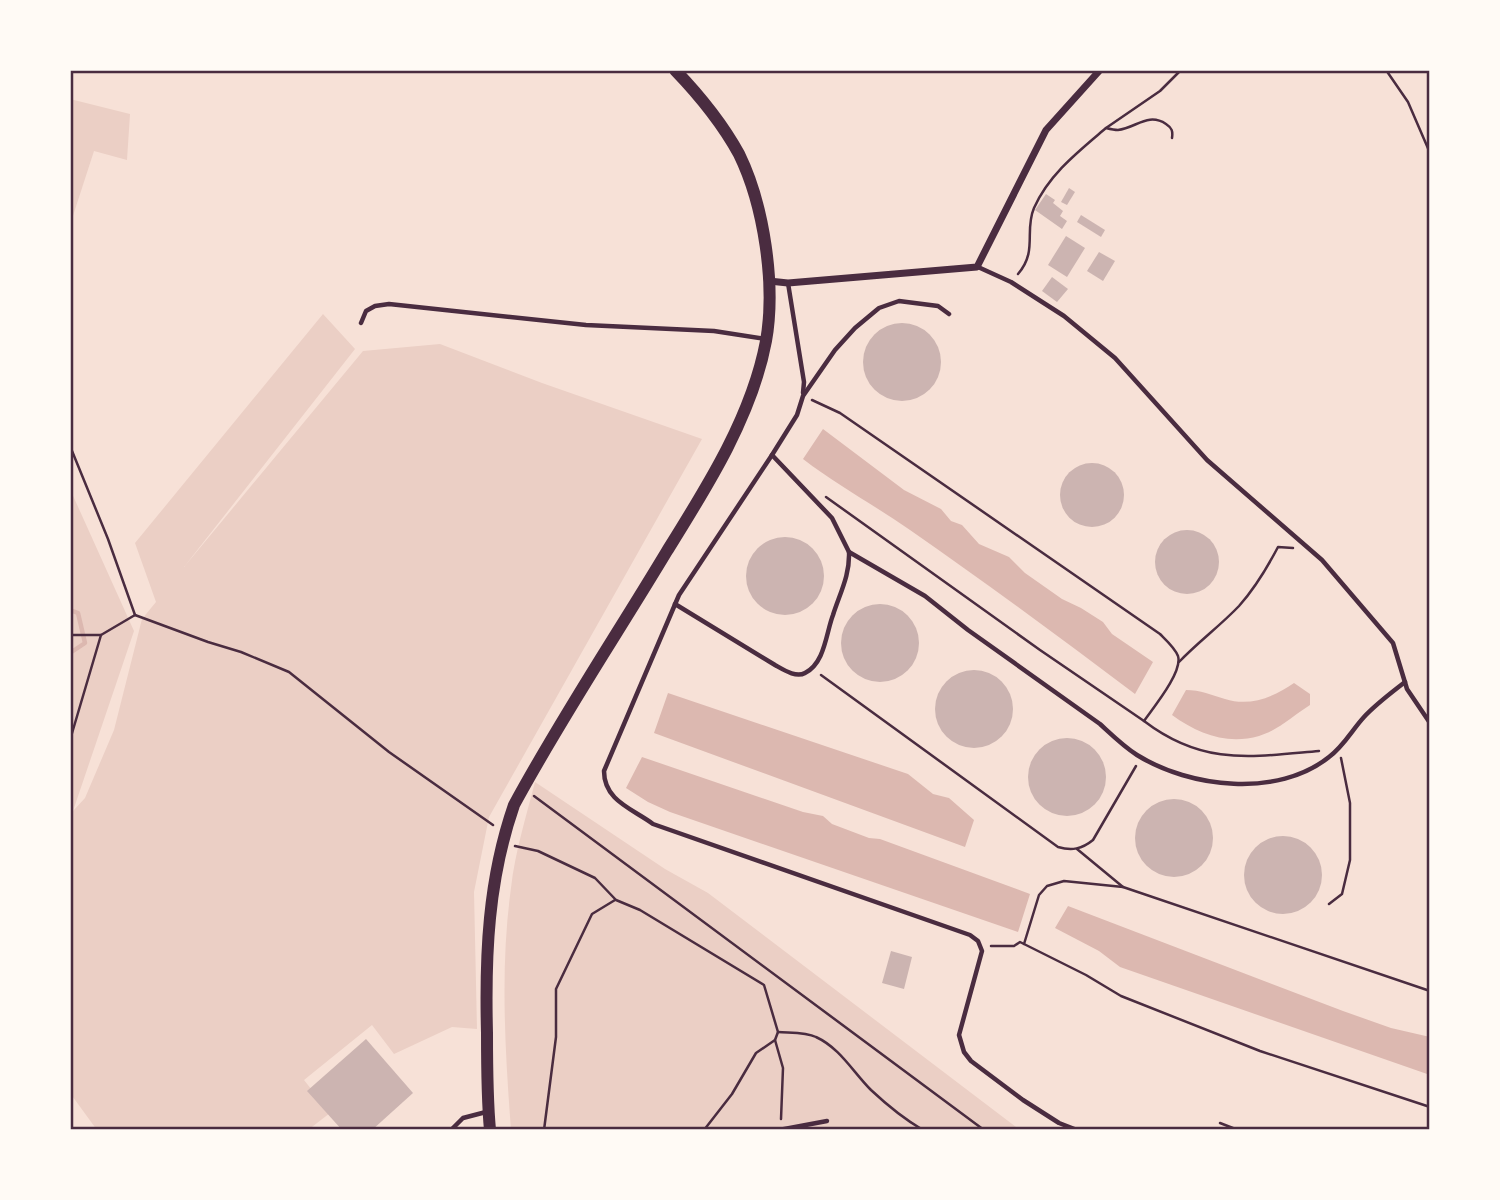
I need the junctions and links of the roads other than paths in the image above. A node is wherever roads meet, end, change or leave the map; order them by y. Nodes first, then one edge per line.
1 (675, 70) edge
2 (1100, 70) edge
3 (977, 267) junction
4 (768, 281) junction
5 (788, 284) junction
6 (949, 314) dead end
7 (361, 323) dead end
8 (766, 339) junction
9 (803, 396) junction
10 (772, 455) junction
11 (849, 552) junction
12 (676, 604) junction
13 (1405, 682) junction
14 (1430, 723) edge
15 (489, 1112) junction
16 (827, 1121) dead end
17 (451, 1130) edge
18 (490, 1130) edge
19 (780, 1130) edge
20 (1077, 1130) edge

1 - 4 main road
2 - 3 street
3 - 5 street
3 - 13 lane
4 - 5 street
4 - 8 main road
5 - 9 lane
6 - 9 lane
7 - 8 lane
8 - 15 main road
9 - 10 lane
10 - 11 lane
10 - 12 lane
11 - 12 lane
11 - 13 lane
12 - 20 lane
13 - 14 lane
15 - 17 lane
15 - 18 main road
16 - 19 lane

